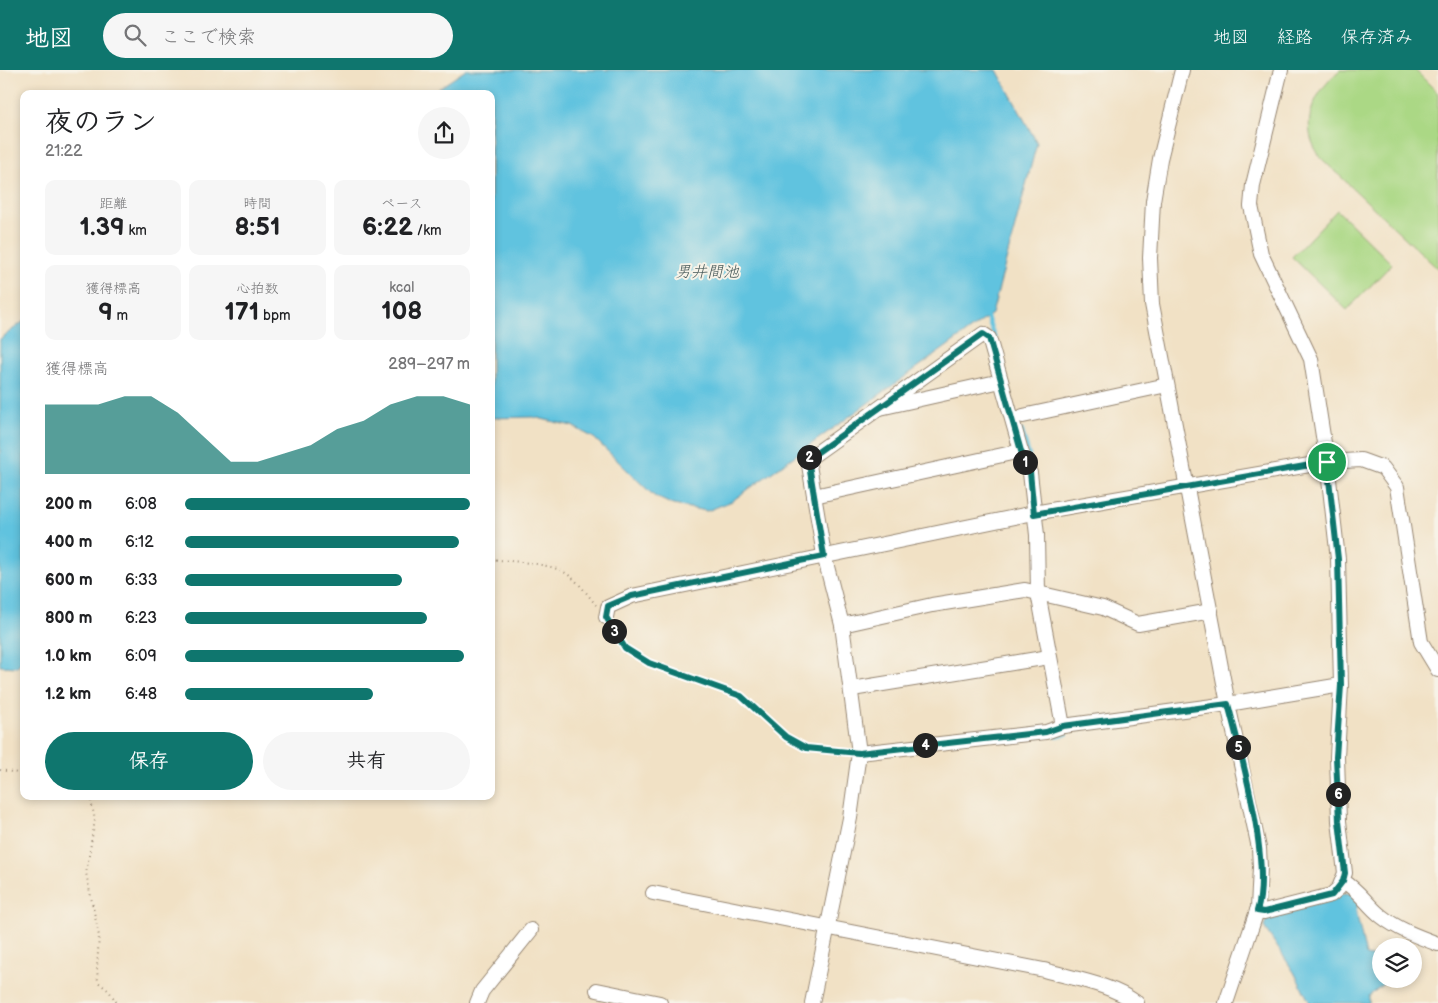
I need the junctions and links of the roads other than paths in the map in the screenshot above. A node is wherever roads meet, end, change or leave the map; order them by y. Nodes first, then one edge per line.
1 (1182, 70) edge
2 (1281, 70) edge
3 (1001, 381) junction
4 (1167, 385) junction
5 (874, 410) junction
6 (1023, 416) dead end
7 (1021, 451) junction
8 (1327, 462) junction
9 (1186, 487) junction
10 (814, 496) junction
11 (1034, 514) junction
12 (824, 556) junction
13 (1038, 592) junction
14 (1211, 611) junction
15 (606, 617) road end
16 (842, 625) junction
17 (1049, 657) junction
18 (1438, 670) edge
19 (1341, 685) junction
20 (852, 689) junction
21 (1228, 704) junction
22 (1063, 726) junction
23 (859, 753) junction
24 (1343, 881) junction
25 (653, 893) dead end
26 (1257, 911) junction
27 (827, 927) junction
28 (531, 930) dead end
29 (1438, 944) edge
30 (597, 990) dead end
31 (477, 1003) edge
32 (660, 1003) edge
33 (812, 1003) edge
34 (1137, 1003) edge
35 (1226, 1003) edge

1 - 4 street
2 - 8 street
3 - 5 street
3 - 5 street
3 - 7 street
4 - 6 street
4 - 9 street
5 - 10 street
7 - 10 street
7 - 11 street
8 - 9 street
8 - 18 street
8 - 19 street
9 - 11 street
9 - 14 street
10 - 12 street
11 - 12 street
11 - 13 street
12 - 15 street
12 - 16 street
13 - 14 street
13 - 16 street
13 - 17 street
14 - 21 street
16 - 20 street
17 - 20 street
17 - 22 street
19 - 21 street
19 - 24 street
20 - 23 street
21 - 22 street
21 - 26 street
22 - 23 street
23 - 27 street
24 - 26 street
24 - 29 street
25 - 27 street
26 - 35 street
27 - 33 street
27 - 34 street
28 - 31 street
30 - 32 street

